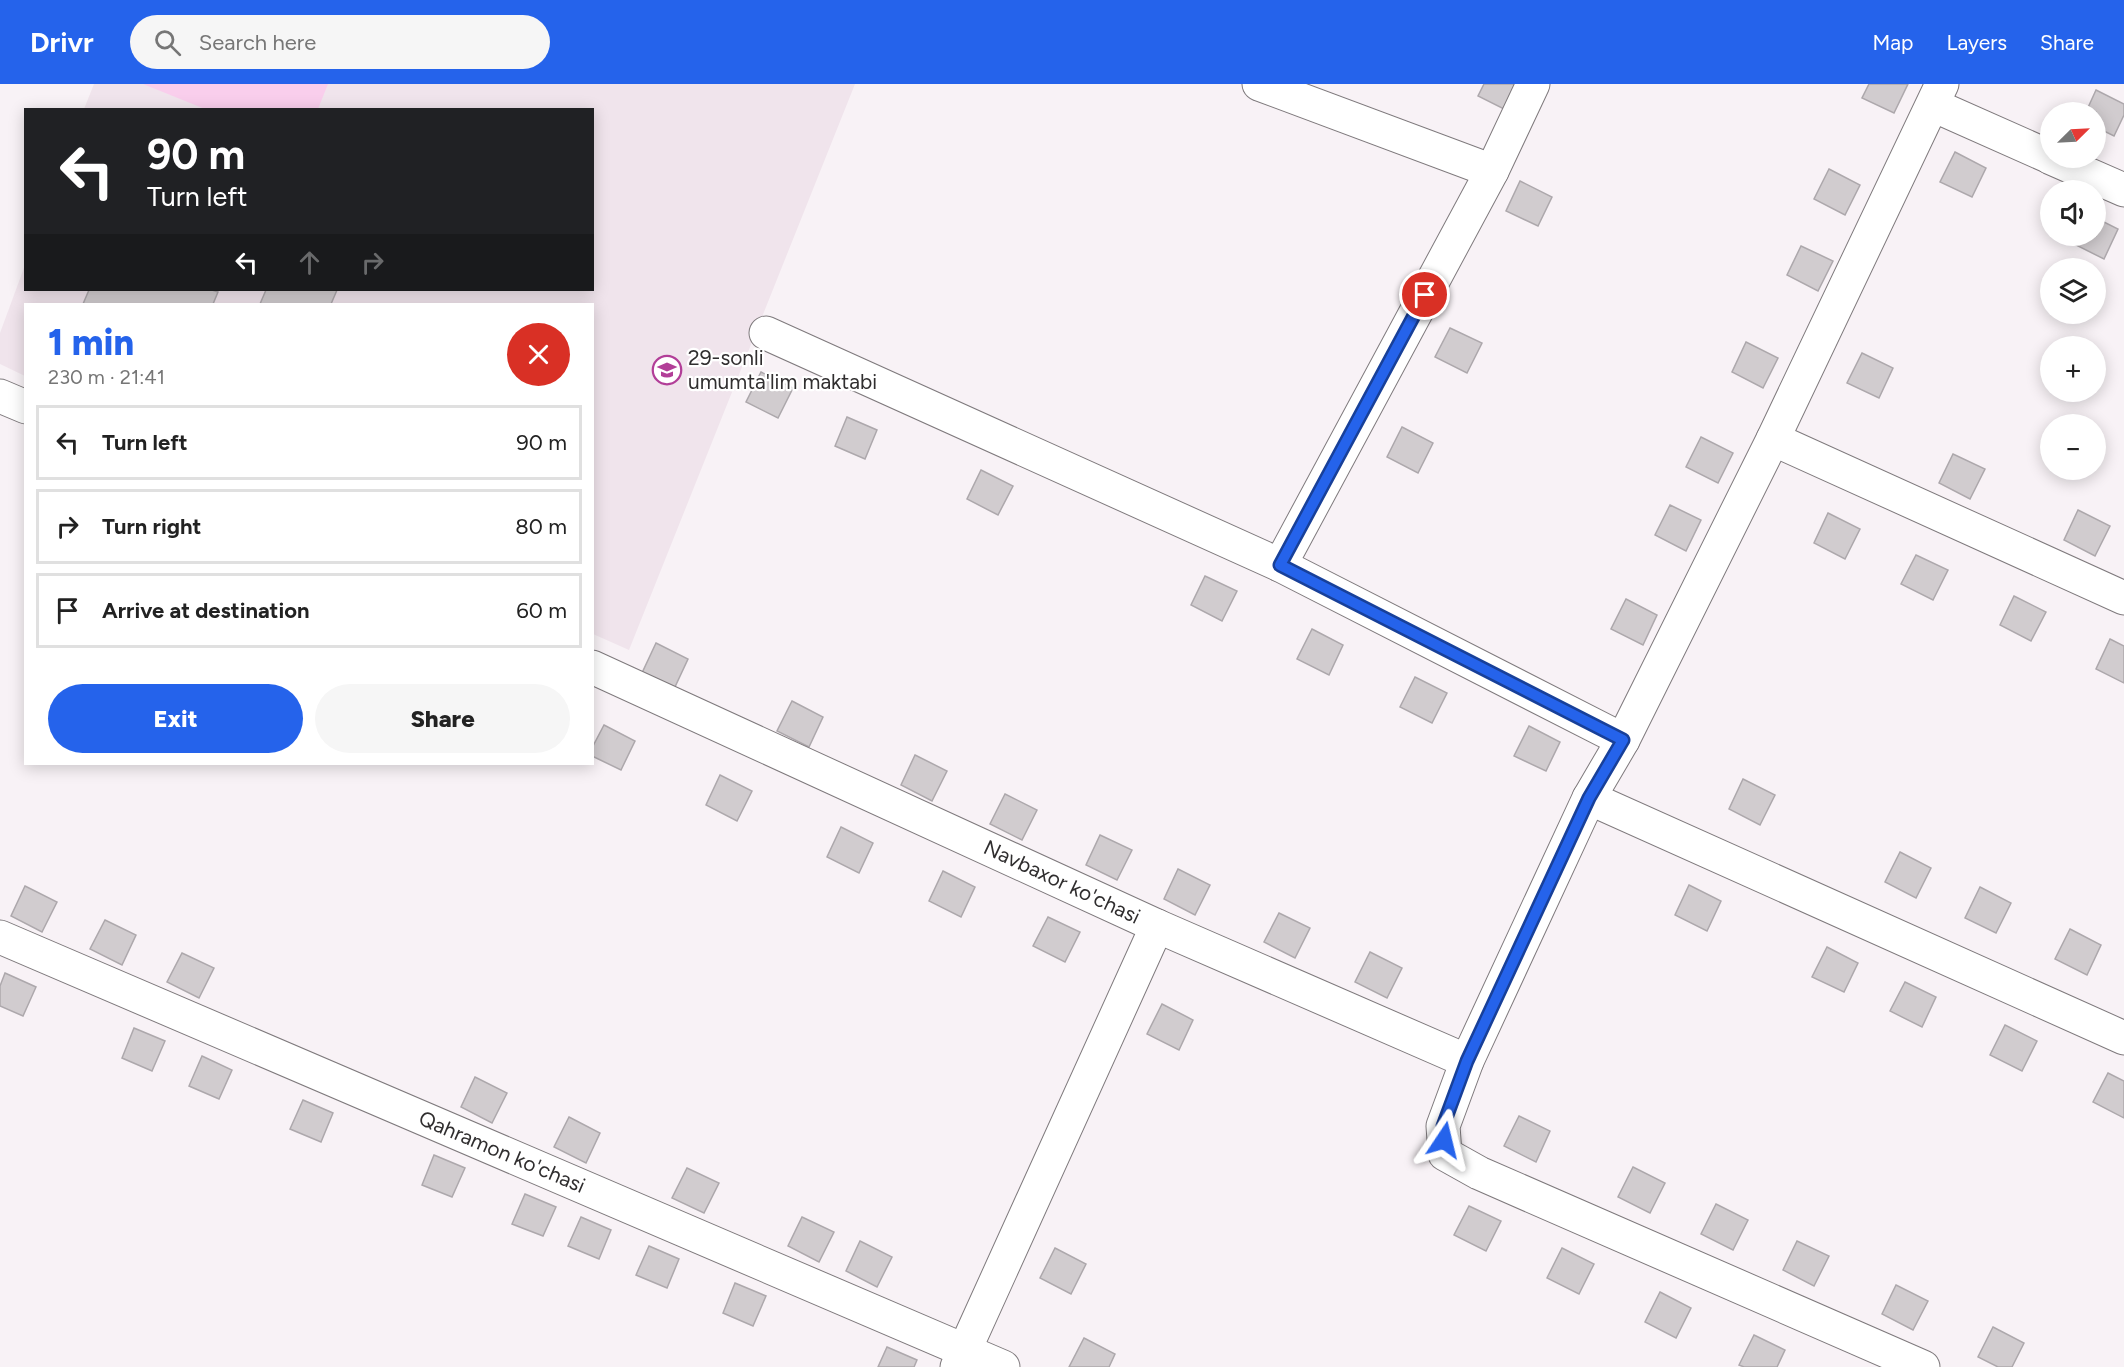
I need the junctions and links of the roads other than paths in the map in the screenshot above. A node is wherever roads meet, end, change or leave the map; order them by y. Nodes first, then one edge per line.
1 (1260, 84) edge
2 (1533, 84) edge
3 (1937, 95) edge
4 (2040, 151) edge
5 (2075, 168) edge
6 (1492, 171) junction
7 (2124, 190) edge
8 (766, 333) dead end
9 (0, 396) edge
10 (24, 407) edge
11 (1773, 440) junction
12 (1280, 565) junction
13 (2124, 598) edge
14 (594, 668) edge
15 (1623, 740) junction
16 (1589, 798) junction
17 (1157, 926) junction
18 (0, 937) edge
19 (2124, 1038) edge
20 (1467, 1061) junction
21 (961, 1358) edge
22 (1003, 1367) edge
23 (1923, 1367) edge

1 - 6 street
2 - 6 street
3 - 4 street
3 - 11 street
5 - 7 street
6 - 12 street
8 - 12 street
9 - 10 street
11 - 13 street
11 - 15 street
12 - 15 street
14 - 17 street, Navbaxor ko'chasi
15 - 16 street
16 - 19 street
16 - 20 street
17 - 20 street
17 - 21 street, Navbaxor ko'chasi
18 - 21 street, Qahramon ko'chasi
20 - 23 street
21 - 22 street, Qahramon ko'chasi

